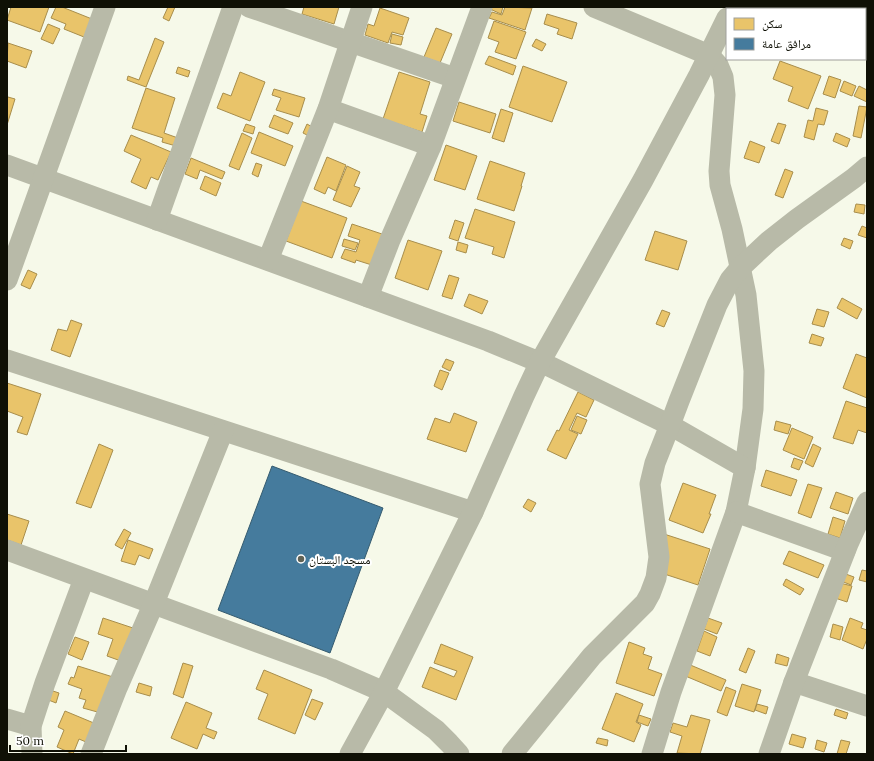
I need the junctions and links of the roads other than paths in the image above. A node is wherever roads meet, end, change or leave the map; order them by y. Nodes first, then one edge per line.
1 (106, 7) edge
2 (233, 7) edge
3 (249, 7) edge
4 (362, 7) edge
5 (482, 7) edge
6 (598, 8) edge
7 (726, 20) edge
8 (350, 42) junction
9 (709, 55) junction
10 (455, 78) junction
11 (328, 109) junction
12 (431, 146) junction
13 (7, 164) edge
14 (867, 167) edge
15 (44, 178) junction
16 (157, 220) junction
17 (268, 260) junction
18 (740, 268) junction
19 (7, 280) edge
20 (368, 297) junction
21 (7, 360) edge
22 (540, 362) junction
23 (670, 425) junction
24 (223, 431) junction
25 (745, 468) junction
26 (867, 502) edge
27 (473, 512) junction
28 (736, 512) junction
29 (7, 550) edge
30 (845, 551) junction
31 (84, 578) junction
32 (154, 603) junction
33 (794, 682) junction
34 (384, 692) junction
35 (867, 706) edge
36 (7, 719) edge
37 (31, 726) junction
38 (32, 754) edge
39 (91, 754) edge
40 (350, 754) edge
41 (459, 754) edge
42 (512, 754) edge
43 (652, 754) edge
44 (769, 754) edge

1 - 15 street
2 - 16 street
3 - 8 street
4 - 8 street
5 - 10 street
6 - 9 street
7 - 9 street
8 - 10 street
8 - 11 street
9 - 18 street
9 - 22 street
10 - 12 street
11 - 12 street
11 - 17 street
12 - 20 street
13 - 15 street
14 - 18 street
15 - 16 street
15 - 19 street
16 - 17 street
17 - 20 street
18 - 23 street
18 - 25 street
20 - 22 street
21 - 24 street
22 - 23 street
22 - 27 street
23 - 25 street
23 - 42 street
24 - 27 street
24 - 32 street
25 - 28 street
26 - 30 street
27 - 34 street
28 - 30 street
28 - 43 street
29 - 31 street
30 - 33 street
31 - 32 street
31 - 37 street
32 - 34 street
32 - 39 street
33 - 35 street
33 - 44 street
34 - 40 street
34 - 41 street
36 - 37 street
37 - 38 street

